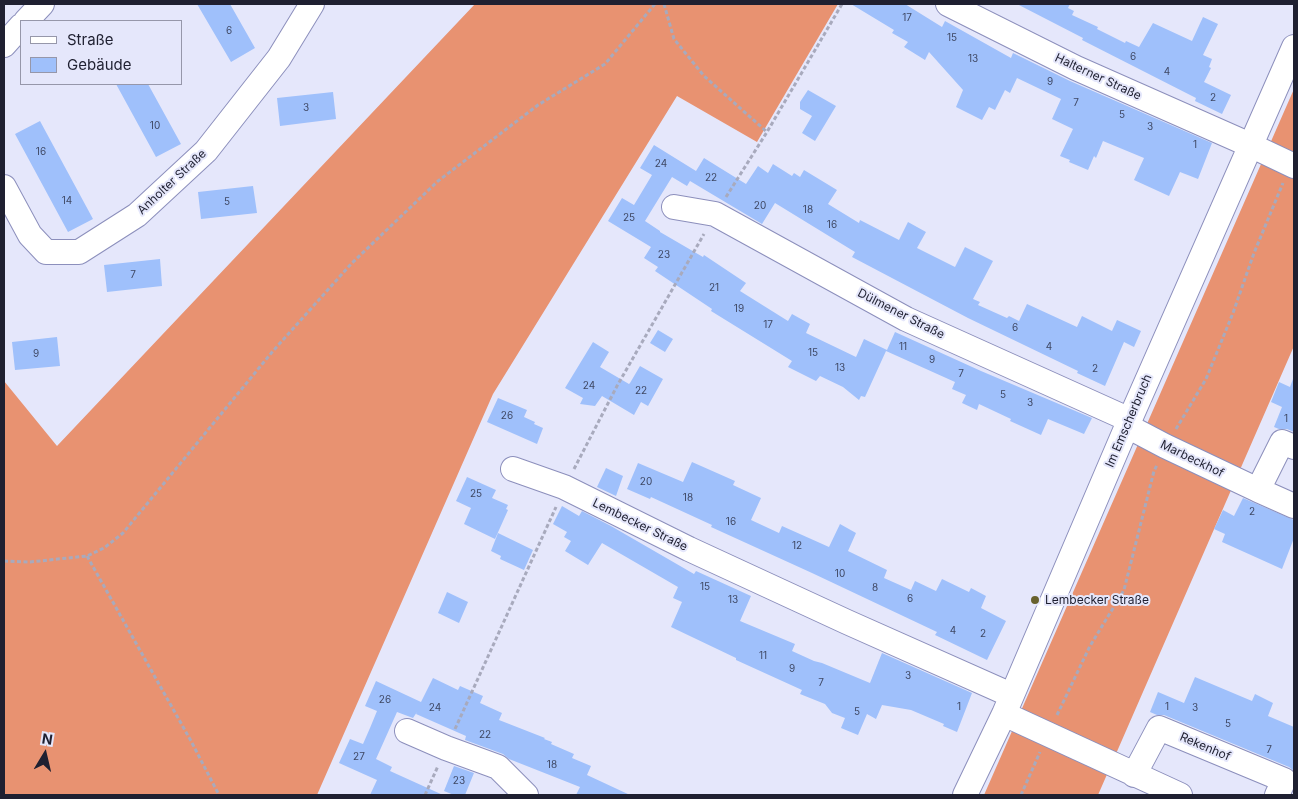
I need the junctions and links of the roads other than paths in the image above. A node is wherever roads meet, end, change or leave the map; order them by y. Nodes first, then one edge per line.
1 (42, 4) edge
2 (312, 4) edge
3 (948, 4) edge
4 (27, 20) edge
5 (20, 27) edge
6 (4, 45) edge
7 (1294, 47) edge
8 (1250, 144) junction
9 (1292, 165) edge
10 (4, 187) edge
11 (674, 207) dead end
12 (1128, 423) junction
13 (1294, 447) edge
14 (514, 469) dead end
15 (1258, 490) junction
16 (1294, 506) edge
17 (1008, 704) junction
18 (407, 731) dead end
19 (1134, 775) junction
20 (526, 795) edge
21 (965, 795) edge
22 (1180, 795) edge
23 (1277, 795) edge

1 - 4 street
2 - 10 street, Anholter Straße
3 - 8 street, Halterner Straße
5 - 6 street
7 - 8 street, Im Emscherbruch
8 - 9 street, Halterner Straße
8 - 12 street, Im Emscherbruch
11 - 12 street, Dülmener Straße
12 - 15 street, Marbeckhof
12 - 17 street, Im Emscherbruch
13 - 15 street
14 - 17 street, Lembecker Straße
15 - 16 street, Marbeckhof
17 - 19 street
17 - 21 street, Im Emscherbruch
18 - 20 street
19 - 22 street
19 - 23 street, Rekenhof

